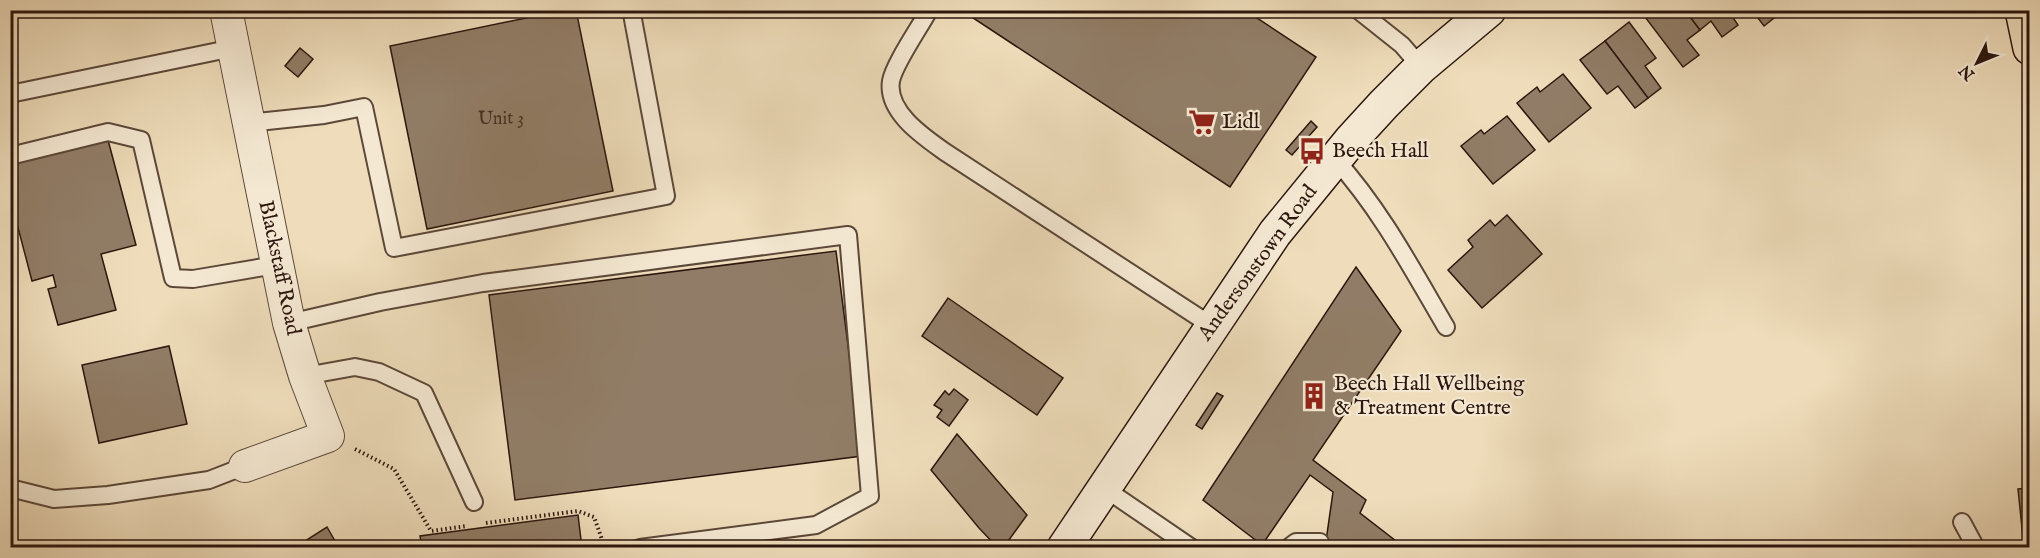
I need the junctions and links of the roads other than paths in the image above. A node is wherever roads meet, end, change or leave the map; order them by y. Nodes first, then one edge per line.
1 (226, 10) edge
2 (929, 10) edge
3 (1358, 10) edge
4 (1489, 10) edge
5 (632, 14) dead end
6 (233, 48) junction
7 (1421, 67) junction
8 (10, 94) edge
9 (248, 123) junction
10 (10, 156) edge
11 (1335, 159) junction
12 (276, 265) junction
13 (289, 323) junction
14 (1212, 326) junction
15 (1446, 327) dead end
16 (305, 376) junction
17 (245, 466) joint
18 (10, 488) edge
19 (1104, 488) junction
20 (474, 502) dead end
21 (1962, 522) dead end
22 (1320, 542) dead end
23 (640, 548) edge
24 (1064, 548) edge
25 (1192, 548) edge
26 (1288, 548) edge
27 (1976, 548) edge

1 - 6 street, Blackstaff Road
2 - 14 lane
3 - 7 lane
4 - 7 main road, Andersonstown Road
5 - 9 lane
6 - 8 lane
6 - 9 street, Blackstaff Road
7 - 11 main road, Andersonstown Road
9 - 12 street, Blackstaff Road
10 - 12 lane
11 - 14 main road, Andersonstown Road
11 - 15 lane
12 - 13 street, Blackstaff Road
13 - 16 street, Blackstaff Road
13 - 23 lane
14 - 19 main road, Andersonstown Road
16 - 17 street, Blackstaff Road
16 - 20 lane
17 - 18 lane
19 - 24 main road, Andersonstown Road
19 - 25 lane
21 - 27 lane
22 - 26 lane

